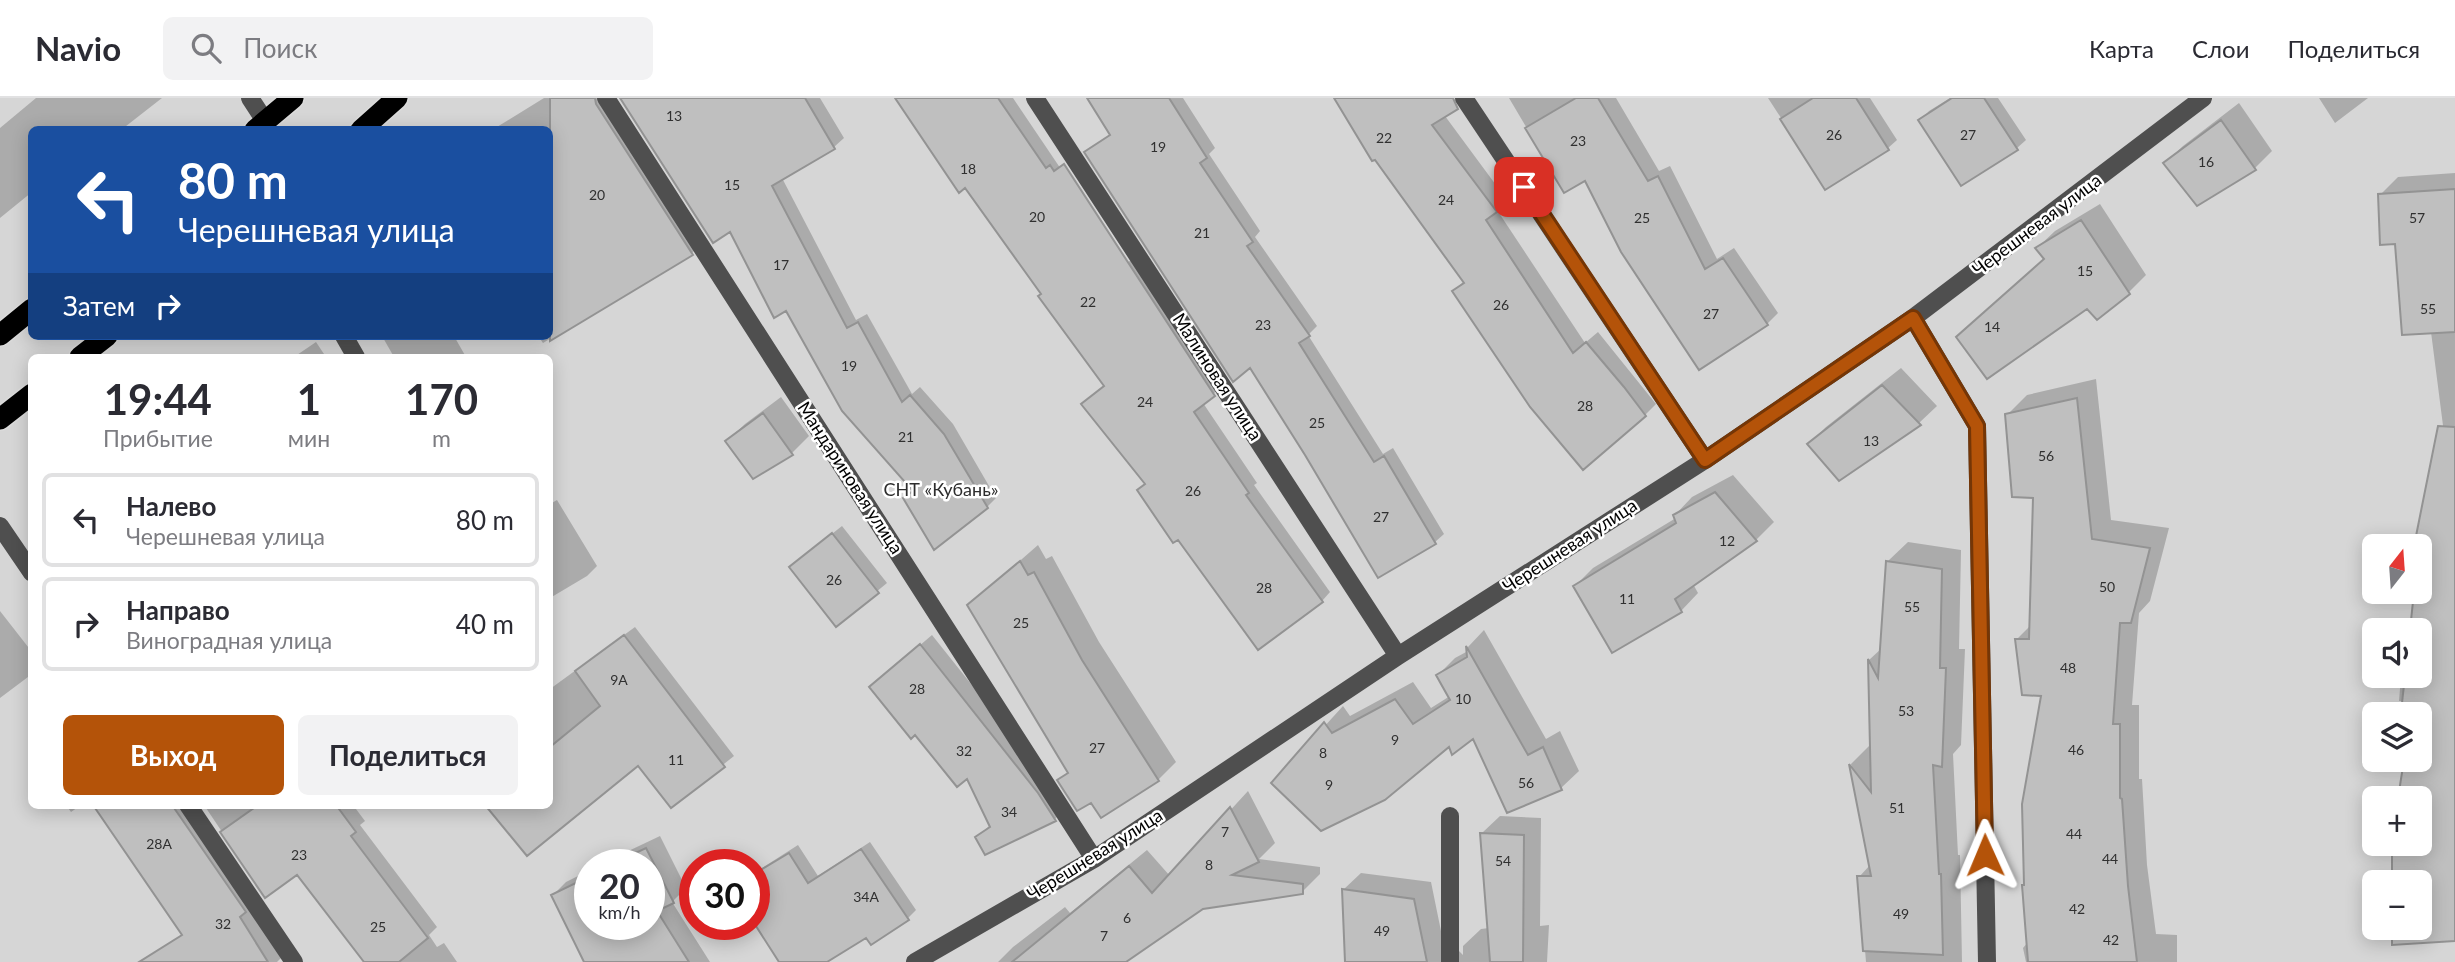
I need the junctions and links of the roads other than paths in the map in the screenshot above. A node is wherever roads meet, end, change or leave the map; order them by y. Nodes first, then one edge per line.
1 (250, 98) edge
2 (293, 98) edge
3 (397, 98) edge
4 (606, 98) edge
5 (1035, 98) edge
6 (1464, 98) edge
7 (2203, 98) edge
8 (260, 125) edge
9 (366, 126) edge
10 (28, 312) edge
11 (1913, 318) junction
12 (0, 335) edge
13 (102, 340) edge
14 (84, 354) edge
15 (28, 397) edge
16 (0, 419) edge
17 (1705, 460) junction
18 (0, 526) edge
19 (28, 567) edge
20 (1398, 656) junction
21 (191, 809) edge
22 (1450, 816) dead end
23 (1094, 859) junction
24 (294, 962) edge
25 (915, 962) edge
26 (1450, 962) edge
27 (1987, 962) edge

1 - 8 street
2 - 8 highway
3 - 9 highway
4 - 23 street, Мандариновая улица
5 - 20 street, Малиновая улица
6 - 17 street
7 - 11 street, Черешневая улица
10 - 12 highway
11 - 17 street, Черешневая улица
11 - 27 street
13 - 14 highway
15 - 16 highway
17 - 20 street, Черешневая улица
18 - 19 street
20 - 23 street, Черешневая улица
21 - 24 street
22 - 26 street
23 - 25 street, Черешневая улица

